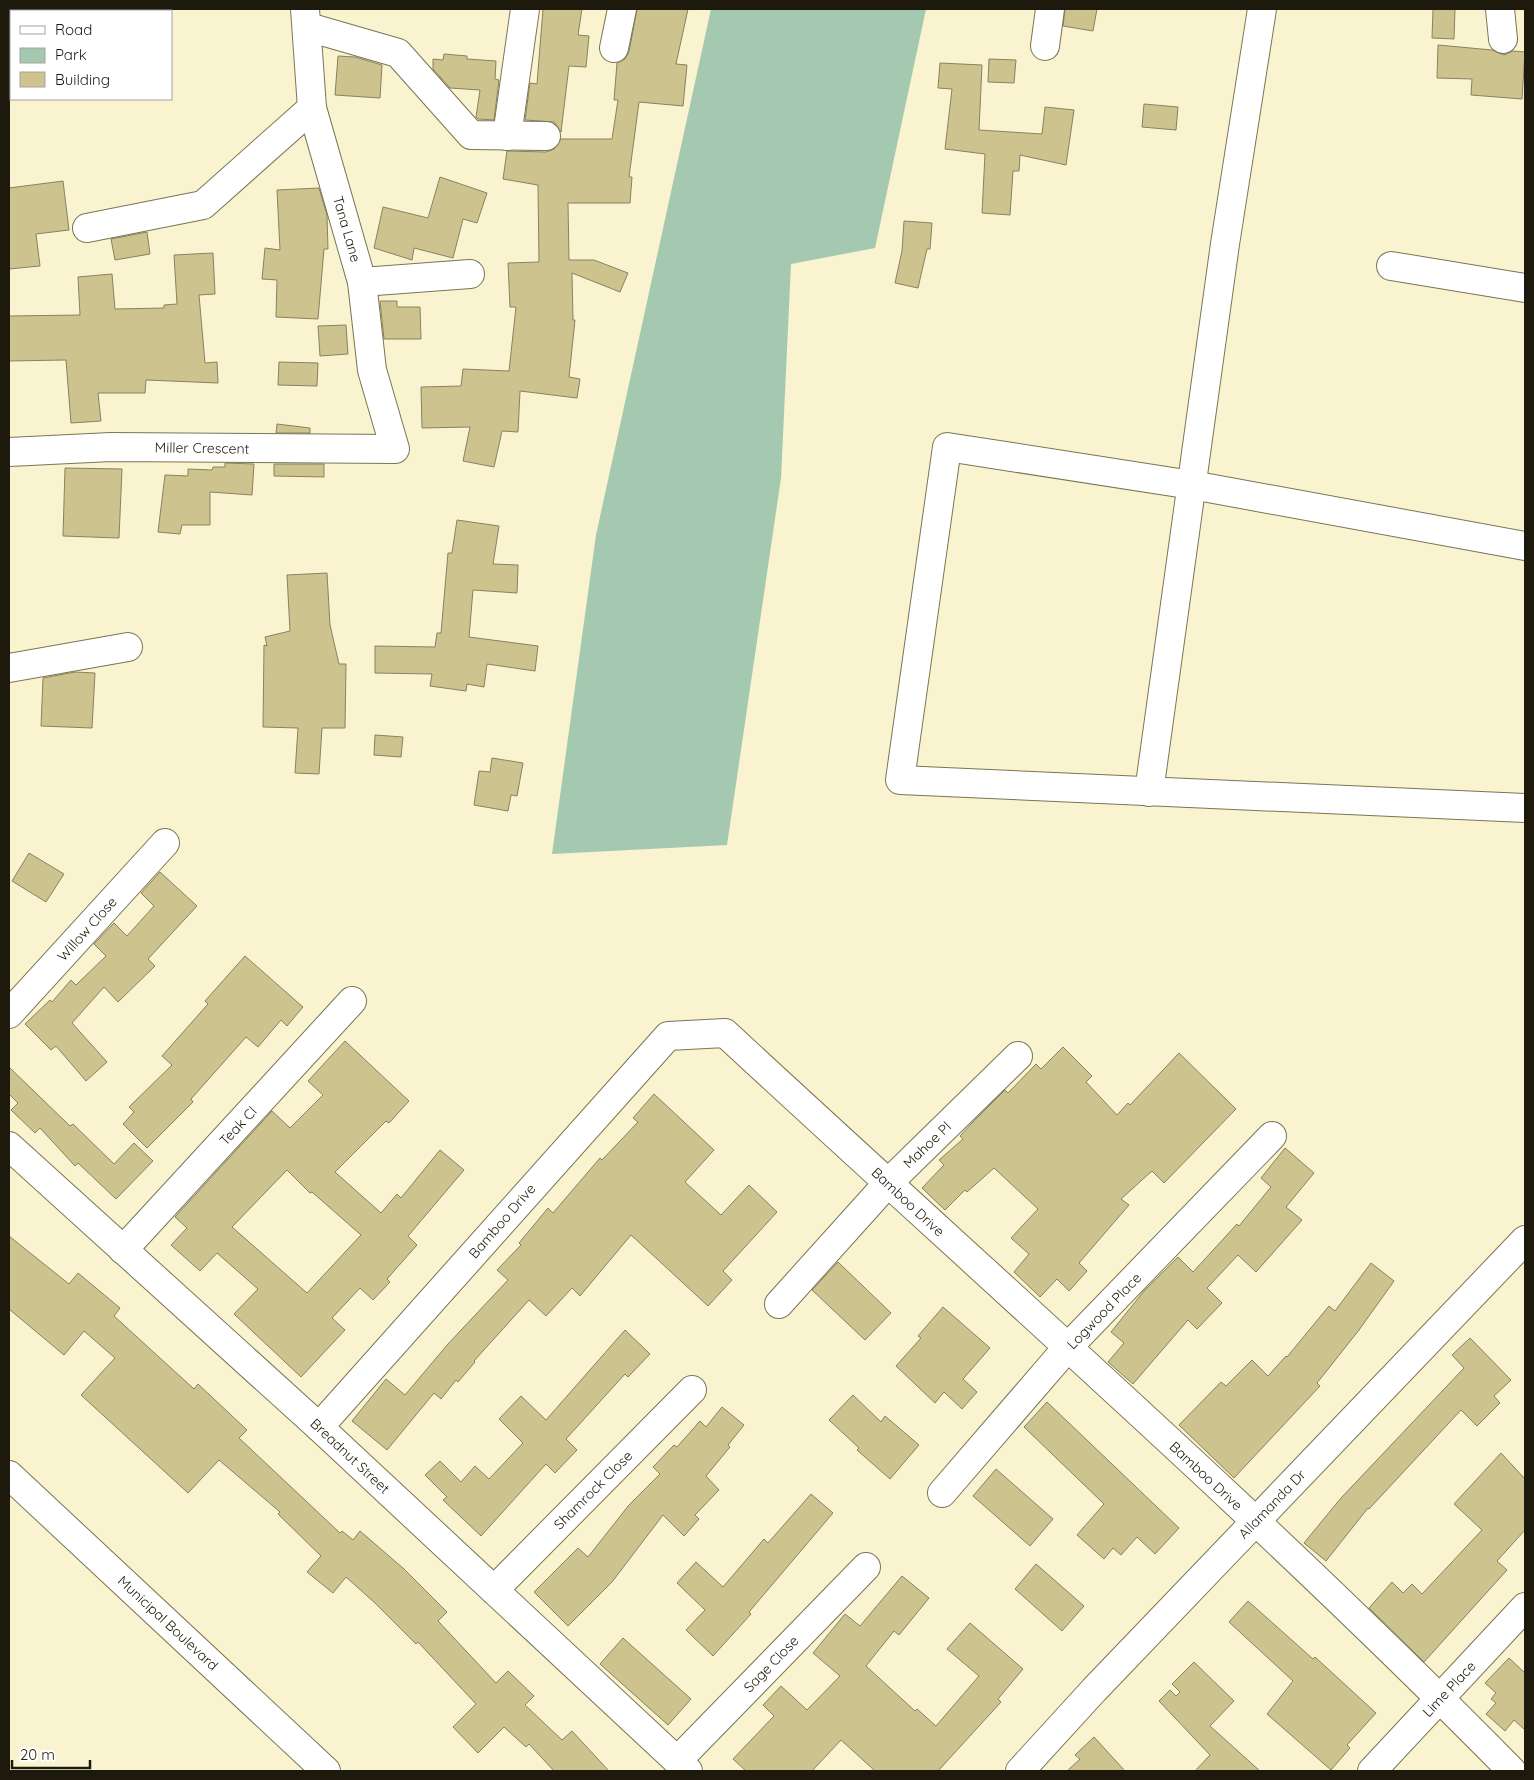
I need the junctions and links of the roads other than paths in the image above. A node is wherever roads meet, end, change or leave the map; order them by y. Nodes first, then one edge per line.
1 (525, 9) edge
2 (622, 9) edge
3 (1050, 9) edge
4 (1262, 9) edge
5 (1500, 9) edge
6 (306, 18) edge
7 (1503, 39) dead end
8 (1045, 46) dead end
9 (614, 48) dead end
10 (312, 108) junction
11 (507, 136) junction
12 (546, 136) dead end
13 (87, 228) dead end
14 (1391, 266) dead end
15 (470, 274) dead end
16 (362, 282) junction
17 (1525, 288) edge
18 (395, 449) joint
19 (9, 452) edge
20 (1192, 485) junction
21 (1525, 546) edge
22 (128, 647) dead end
23 (9, 668) edge
24 (1149, 792) junction
25 (1525, 808) edge
26 (165, 843) dead end
27 (352, 1001) dead end
28 (9, 1014) edge
29 (1018, 1056) dead end
30 (1272, 1136) dead end
31 (9, 1146) edge
32 (887, 1184) junction
33 (1525, 1240) edge
34 (124, 1250) junction
35 (779, 1304) dead end
36 (1067, 1348) junction
37 (692, 1390) dead end
38 (319, 1427) junction
39 (9, 1475) edge
40 (942, 1493) dead end
41 (1255, 1522) junction
42 (866, 1567) dead end
43 (494, 1590) junction
44 (1525, 1606) edge
45 (1441, 1699) junction
46 (682, 1766) edge
47 (326, 1771) edge
48 (1020, 1771) edge
49 (1372, 1771) edge
50 (1512, 1771) edge

1 - 11 street
2 - 9 street
3 - 8 street
4 - 20 street
5 - 7 street
6 - 10 street, Tana Lane
6 - 11 street
10 - 13 street
10 - 16 street, Tana Lane
11 - 12 street
14 - 17 street
15 - 16 street
16 - 18 street, Tana Lane
18 - 19 street, Miller Crescent
20 - 21 street
20 - 24 street
20 - 24 street
22 - 23 street
24 - 25 street
26 - 28 street, Willow Close
27 - 34 street, Teak Cl
29 - 32 street, Mahoe Pl
30 - 36 street, Logwood Place
31 - 34 street, Breadnut Street
32 - 35 street, Mahoe Pl
32 - 36 street, Bamboo Drive
32 - 38 street, Bamboo Drive
33 - 41 street, Allamanda Dr
34 - 38 street, Breadnut Street
36 - 40 street, Logwood Place
36 - 41 street, Bamboo Drive
37 - 43 street, Shamrock Close
38 - 43 street, Breadnut Street
39 - 47 street, Municipal Boulevard
41 - 45 street, Bamboo Drive
41 - 48 street, Allamanda Dr
42 - 46 street, Sage Close
43 - 46 street, Breadnut Street
44 - 45 street, Lime Place
45 - 49 street, Lime Place
45 - 50 street, Bamboo Drive

